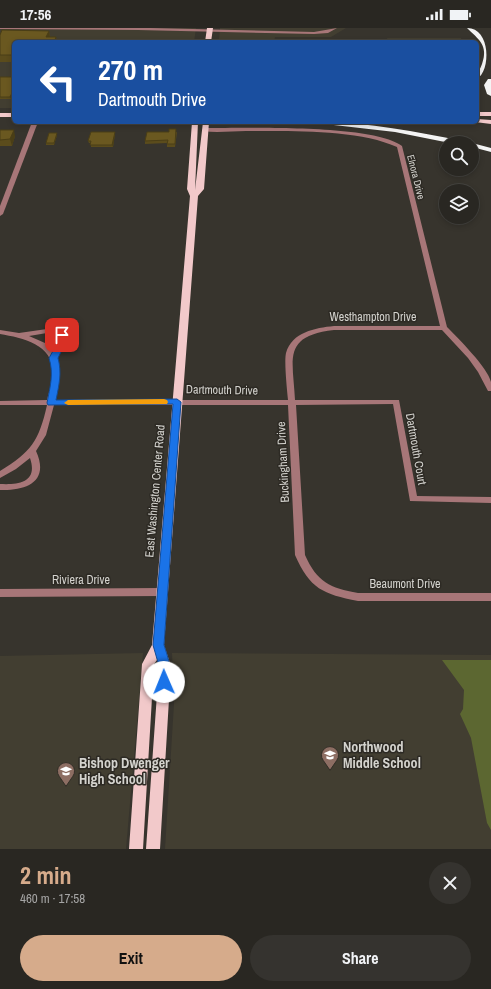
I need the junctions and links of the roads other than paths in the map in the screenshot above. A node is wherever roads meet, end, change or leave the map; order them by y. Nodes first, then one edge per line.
1 (1, 28) edge
2 (335, 28) edge
3 (470, 28) edge
4 (210, 30) edge
5 (208, 40) edge
6 (479, 75) edge
7 (491, 81) edge
8 (491, 94) edge
9 (0, 112) edge
10 (12, 114) edge
11 (12, 114) edge
12 (479, 114) edge
13 (491, 114) edge
14 (0, 116) edge
15 (12, 118) edge
16 (479, 122) edge
17 (491, 122) edge
18 (34, 124) edge
19 (195, 124) edge
20 (206, 124) edge
21 (342, 124) edge
22 (205, 130) junction
23 (439, 138) edge
24 (479, 147) edge
25 (491, 150) edge
26 (194, 196) junction
27 (0, 214) edge
28 (444, 328) junction
29 (0, 332) edge
30 (18, 335) junction
31 (304, 335) joint
32 (53, 358) junction
33 (491, 388) edge
34 (177, 402) junction
35 (396, 402) joint
36 (0, 403) edge
37 (51, 403) junction
38 (291, 403) junction
39 (32, 452) junction
40 (0, 475) edge
41 (0, 487) edge
42 (491, 500) edge
43 (321, 586) joint
44 (162, 592) junction
45 (0, 593) edge
46 (491, 597) edge
47 (158, 645) junction
48 (136, 849) edge
49 (153, 849) edge

1 - 4 street
2 - 4 street
3 - 6 highway
4 - 5 main road
7 - 8 highway
9 - 10 main road
11 - 14 main road
12 - 13 main road
14 - 15 main road
16 - 17 main road
18 - 27 street
19 - 26 main road, East Washington Center Road
20 - 22 main road, East Washington Center Road
21 - 23 highway
22 - 26 main road, East Washington Center Road
22 - 28 street, Elnora Drive
24 - 25 highway
26 - 34 main road, East Washington Center Road
28 - 31 street, Westhampton Drive
28 - 33 street
29 - 30 street
30 - 32 street
30 - 32 street
31 - 38 street, Buckingham Drive
32 - 37 street
34 - 37 street, Dartmouth Drive
34 - 38 street, Dartmouth Drive
34 - 44 main road, East Washington Center Road
35 - 38 street, Dartmouth Drive
35 - 42 street, Dartmouth Court
36 - 37 street, Dartmouth Drive
37 - 39 street
38 - 43 street, Buckingham Drive
39 - 40 street
39 - 41 street
43 - 46 street, Beaumont Drive
44 - 45 street, Riviera Drive
44 - 47 main road, East Washington Center Road
47 - 48 main road, East Washington Center Road
47 - 49 main road, East Washington Center Road

